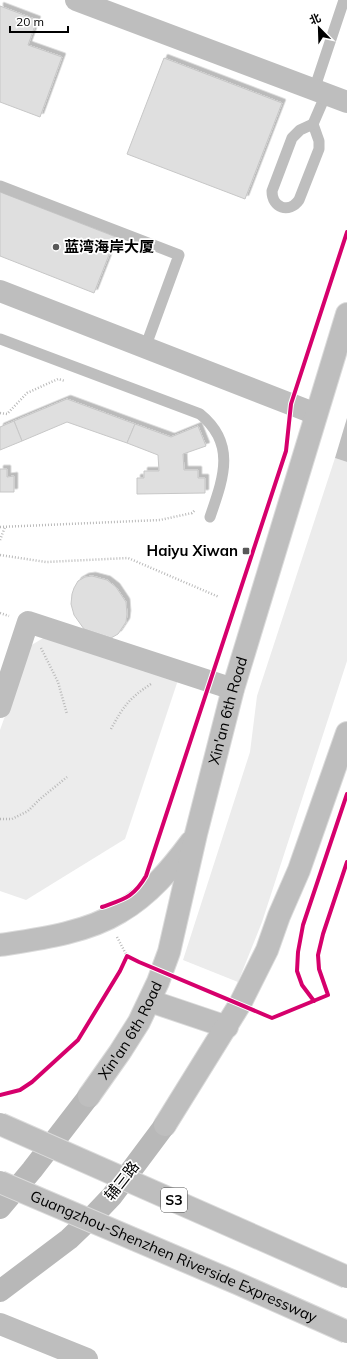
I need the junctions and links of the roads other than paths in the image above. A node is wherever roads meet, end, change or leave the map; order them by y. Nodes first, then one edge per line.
1 (76, 0) edge
2 (344, 0) edge
3 (320, 92) junction
4 (347, 102) edge
5 (312, 124) junction
6 (0, 186) edge
7 (0, 292) edge
8 (347, 314) edge
9 (0, 339) edge
10 (144, 348) junction
11 (316, 414) junction
12 (210, 517) dead end
13 (233, 689) junction
14 (0, 707) edge
15 (347, 733) edge
16 (196, 834) junction
17 (0, 945) edge
18 (150, 1001) junction
19 (227, 1026) junction
20 (0, 1124) edge
21 (0, 1182) edge
22 (0, 1208) edge
23 (347, 1277) edge
24 (0, 1291) edge
25 (0, 1324) edge
26 (347, 1332) edge
27 (87, 1359) edge

1 - 3 main road
2 - 3 lane
3 - 4 main road
3 - 5 lane
5 - 5 lane
6 - 10 lane
7 - 10 main road
8 - 11 main road, Xin'an 6th Road
9 - 12 lane
10 - 11 main road
11 - 13 main road, Xin'an 6th Road
13 - 14 main road
13 - 16 main road, Xin'an 6th Road
15 - 19 main road
16 - 17 main road
16 - 18 main road, Xin'an 6th Road
18 - 19 main road
18 - 22 main road, Xin'an 6th Road
19 - 24 main road, 辅三路
20 - 23 main road, S3, bridge
21 - 26 main road, Guangzhou-Shenzhen Riverside Expressway, bridge
25 - 27 main road

